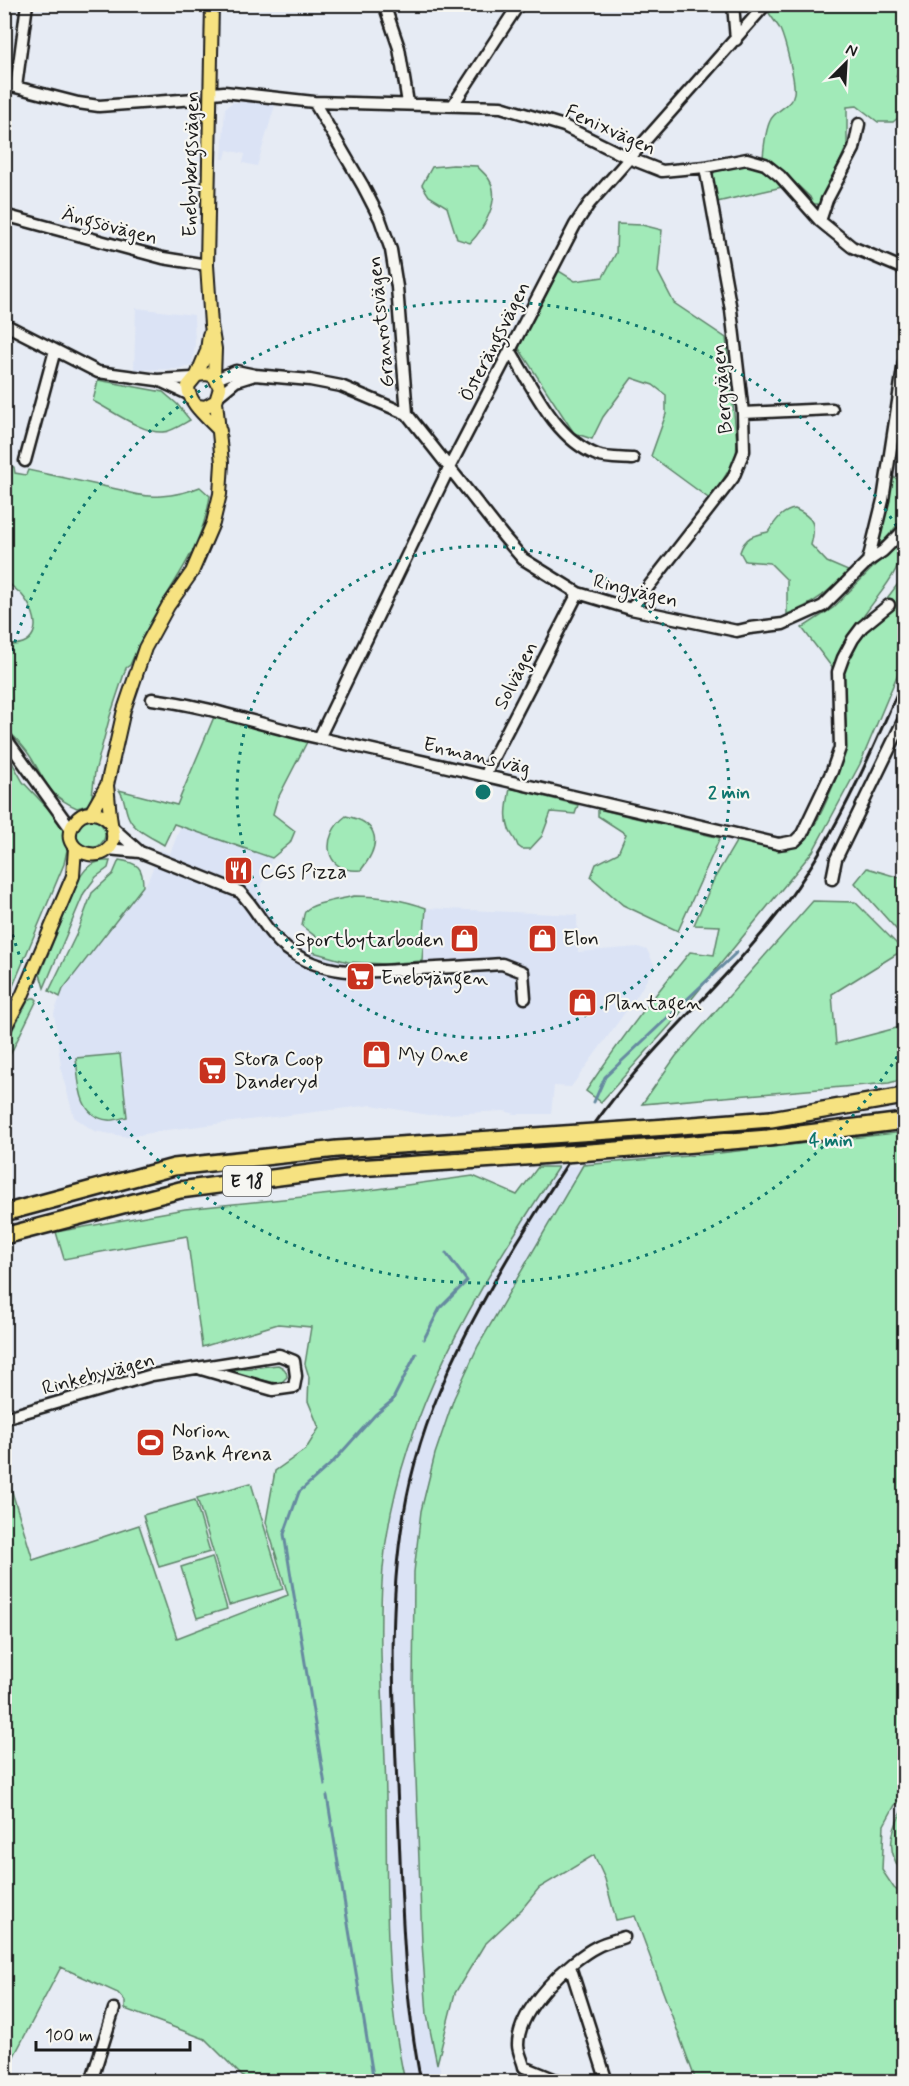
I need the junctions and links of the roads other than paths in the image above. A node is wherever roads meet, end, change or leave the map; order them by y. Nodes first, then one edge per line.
1 (27, 4) edge
2 (212, 4) edge
3 (384, 4) edge
4 (519, 4) edge
5 (733, 4) edge
6 (766, 4) edge
7 (736, 40) junction
8 (10, 85) edge
9 (212, 93) junction
10 (195, 99) dead end
11 (314, 102) junction
12 (408, 103) junction
13 (453, 105) junction
14 (859, 124) dead end
15 (629, 158) junction
16 (705, 167) junction
17 (4, 215) edge
18 (820, 221) junction
19 (207, 265) junction
20 (904, 268) edge
21 (4, 324) edge
22 (211, 325) junction
23 (55, 350) junction
24 (510, 350) junction
25 (904, 362) edge
26 (255, 375) junction
27 (195, 376) junction
28 (215, 378) junction
29 (157, 380) junction
30 (188, 394) junction
31 (218, 398) junction
32 (198, 406) junction
33 (832, 409) dead end
34 (743, 413) junction
35 (407, 414) junction
36 (220, 431) junction
37 (633, 459) dead end
38 (25, 461) dead end
39 (449, 468) junction
40 (904, 530) edge
41 (868, 561) junction
42 (578, 593) junction
43 (889, 604) dead end
44 (631, 609) junction
45 (152, 699) dead end
46 (904, 719) edge
47 (4, 736) edge
48 (319, 738) junction
49 (486, 775) junction
50 (107, 785) junction
51 (54, 804) junction
52 (85, 815) junction
53 (111, 825) junction
54 (71, 829) junction
55 (75, 848) junction
56 (107, 849) junction
57 (140, 852) junction
58 (91, 856) junction
59 (73, 876) junction
60 (832, 879) dead end
61 (525, 998) dead end
62 (4, 1029) edge
63 (904, 1096) edge
64 (904, 1121) edge
65 (4, 1213) edge
66 (4, 1236) edge
67 (201, 1369) junction
68 (4, 1418) edge
69 (624, 1937) dead end
70 (570, 1966) junction
71 (114, 2009) dead end
72 (91, 2082) edge
73 (574, 2082) edge
74 (607, 2082) edge

1 - 8 street
2 - 9 main road, Enebybergsvägen
3 - 12 street
4 - 13 street
5 - 7 street
6 - 7 street, Österängsvägen
7 - 15 street, Österängsvägen
8 - 10 street
9 - 11 street, Fenixvägen
9 - 19 main road, Enebybergsvägen
11 - 12 street, Fenixvägen
11 - 35 street, Granrotsvägen
12 - 13 street, Fenixvägen
13 - 15 street, Fenixvägen
14 - 18 street
15 - 16 street, Fenixvägen
15 - 24 street, Österängsvägen
16 - 18 street, Fenixvägen
16 - 34 street, Bergvägen
17 - 19 street, Ängsövägen
18 - 20 street, Fenixvägen
19 - 22 main road, Enebybergsvägen
21 - 23 street
22 - 27 main road, Enebybergsvägen
22 - 28 main road, Enebybergsvägen
23 - 29 street
23 - 38 street
24 - 37 street
24 - 39 street, Österängsvägen
25 - 41 street
26 - 28 street, Ringvägen
26 - 31 street
26 - 35 street, Ringvägen
27 - 28 main road
27 - 29 street
27 - 30 main road
28 - 31 main road
29 - 30 street
30 - 32 main road
31 - 32 main road
31 - 36 main road
32 - 36 main road
33 - 34 street
34 - 44 street, Bergvägen
35 - 39 street, Ringvägen
36 - 50 main road
39 - 42 street, Ringvägen
39 - 48 street, Österängsvägen
40 - 41 street, Ringvägen
41 - 44 street, Ringvägen
42 - 44 street, Ringvägen
42 - 49 street, Solvägen
43 - 49 street, Enmans väg
45 - 48 street, Enmans väg
46 - 60 street
47 - 51 street
48 - 49 street, Enmans väg
50 - 52 main road
50 - 53 main road
51 - 52 street
51 - 54 street
52 - 53 main road
52 - 54 main road
53 - 56 main road
53 - 57 street
54 - 55 main road
55 - 58 main road
55 - 59 main road
56 - 57 street
56 - 58 main road
57 - 61 street
58 - 59 main road
59 - 62 main road
63 - 65 highway, E 18, bridge
64 - 66 highway, E 18, bridge
67 - 67 street, Rinkebyvägen
67 - 68 street, Rinkebyvägen
69 - 70 street
70 - 73 street
70 - 74 street
71 - 72 street

